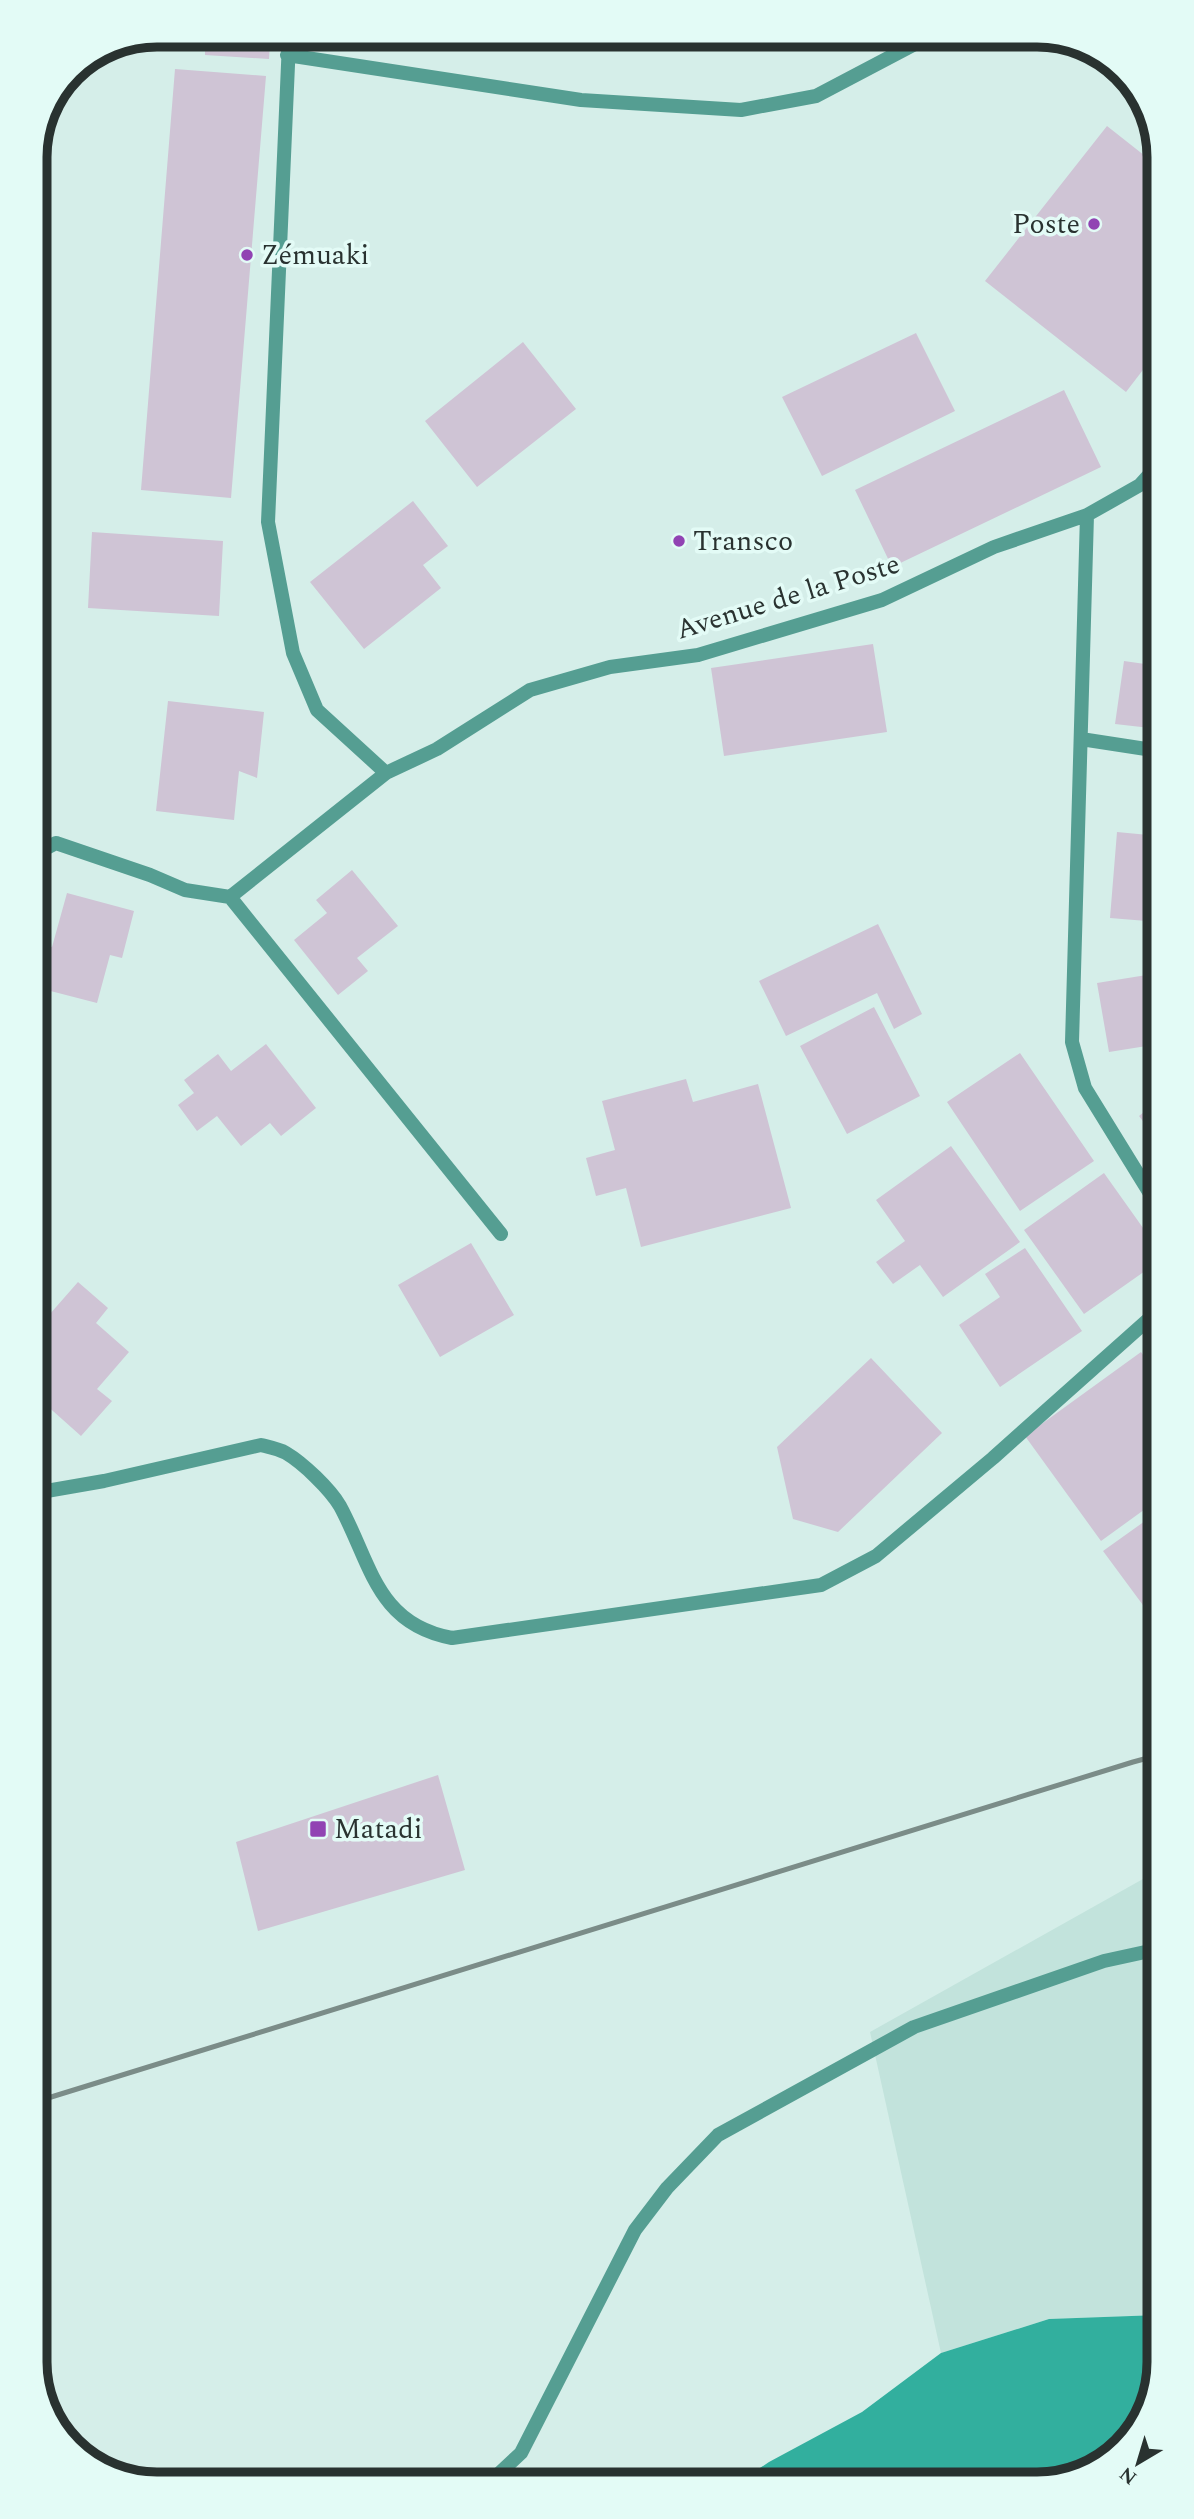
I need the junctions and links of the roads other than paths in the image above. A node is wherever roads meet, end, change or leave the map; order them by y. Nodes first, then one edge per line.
1 (912, 47) edge
2 (288, 49) edge
3 (1147, 477) edge
4 (1087, 515) junction
5 (1081, 739) junction
6 (1147, 749) edge
7 (386, 773) junction
8 (47, 848) edge
9 (230, 897) junction
10 (1147, 1189) edge
11 (501, 1234) dead end
12 (1147, 1321) edge
13 (47, 1491) edge
14 (1147, 1952) edge
15 (501, 2472) edge

1 - 2 street
2 - 7 street
3 - 4 street, Avenue de la Poste
4 - 5 street
4 - 7 street, Avenue de la Poste
5 - 6 street
5 - 10 street
7 - 9 street, Avenue de la Poste
8 - 9 street
9 - 11 street
12 - 13 street
14 - 15 street

